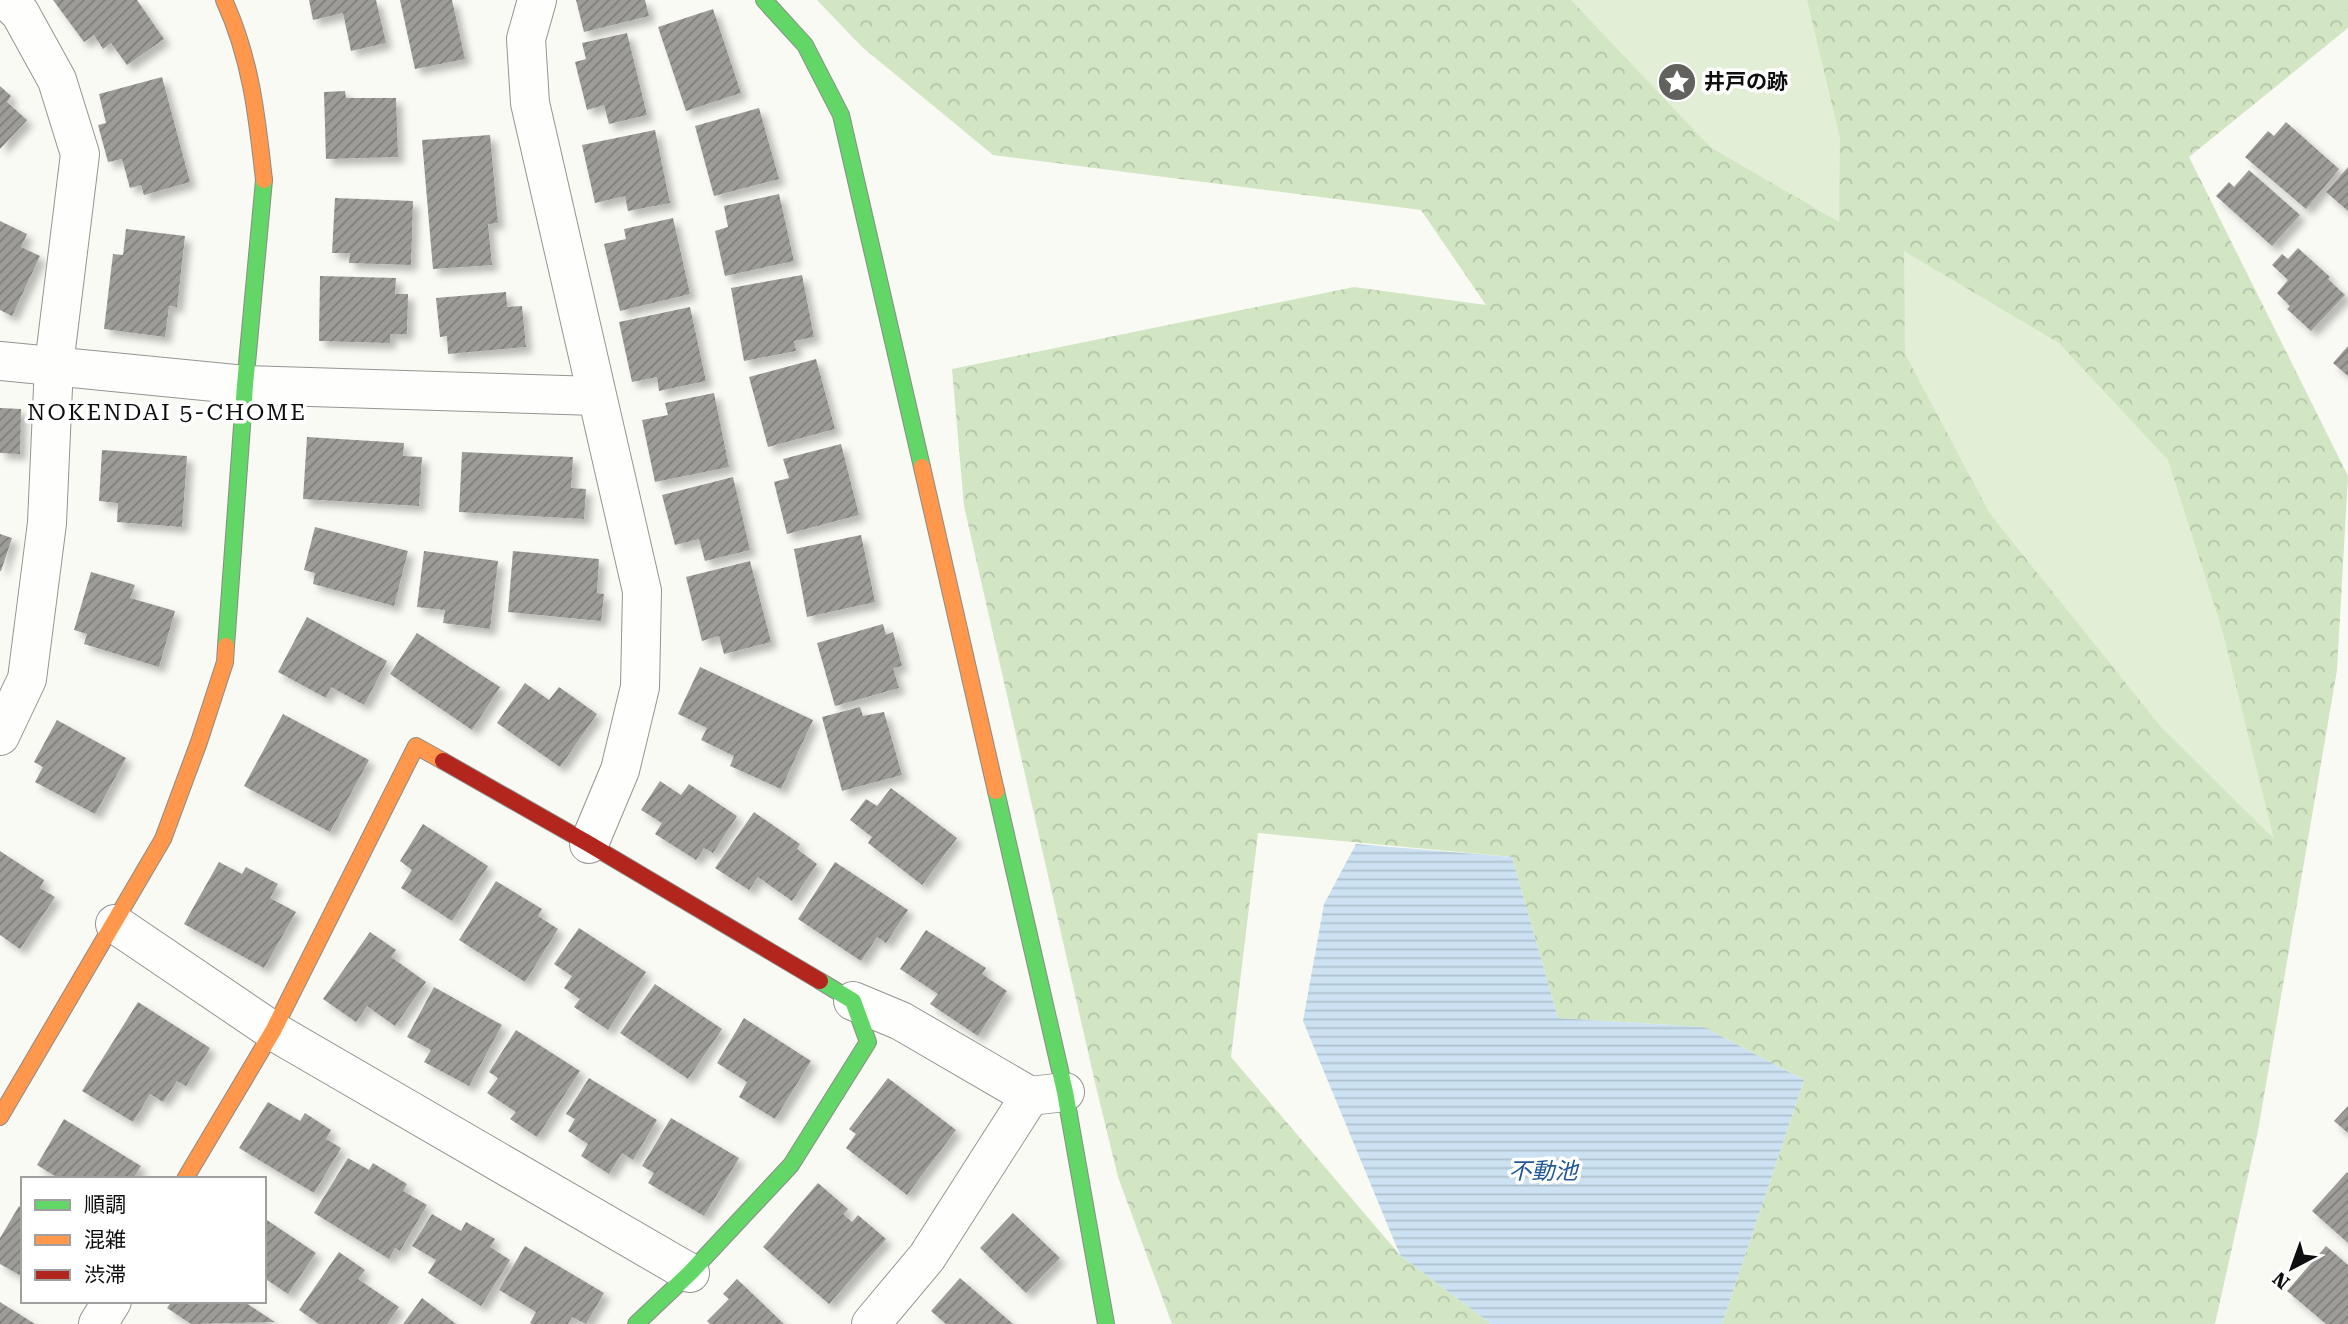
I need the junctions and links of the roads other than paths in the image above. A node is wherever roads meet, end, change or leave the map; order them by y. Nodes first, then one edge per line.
1 (6, 0) edge
2 (224, 0) edge
3 (537, 0) edge
4 (764, 0) edge
5 (0, 361) edge
6 (54, 365) junction
7 (245, 385) junction
8 (596, 396) junction
9 (0, 736) edge
10 (589, 844) junction
11 (116, 924) junction
12 (853, 1001) junction
13 (273, 1031) junction
14 (1047, 1094) junction
15 (0, 1117) edge
16 (186, 1177) edge
17 (690, 1273) junction
18 (111, 1303) edge
19 (98, 1324) edge
20 (636, 1324) edge
21 (871, 1324) edge
22 (1106, 1324) edge

1 - 6 street
2 - 7 street
3 - 8 street
4 - 14 street
5 - 6 street
6 - 7 street
6 - 9 street
7 - 8 street
7 - 11 street
8 - 10 street
10 - 12 street
10 - 13 street
11 - 13 street
11 - 15 street
12 - 14 street
12 - 17 street
13 - 16 street
13 - 17 street
14 - 21 street
14 - 22 street
17 - 20 street
18 - 19 street

